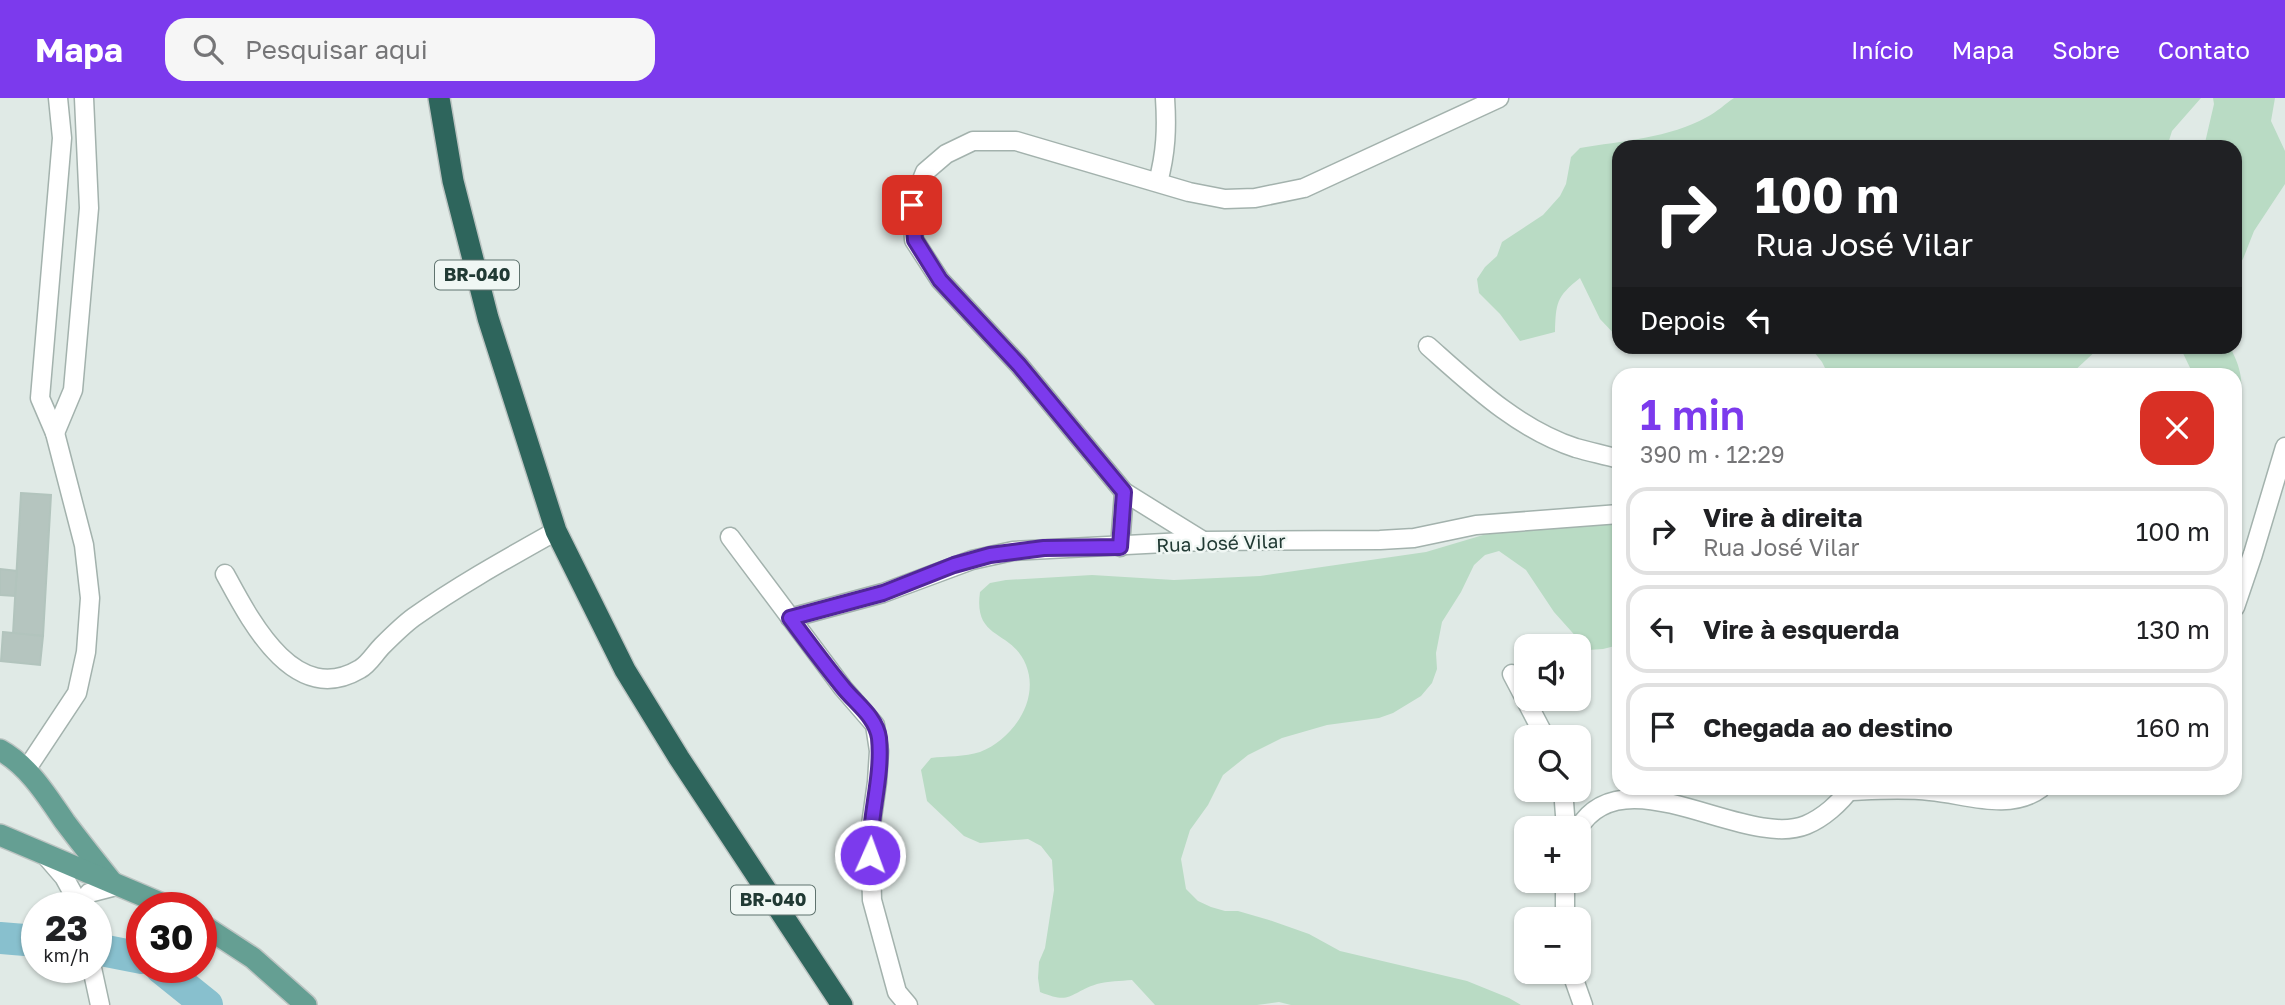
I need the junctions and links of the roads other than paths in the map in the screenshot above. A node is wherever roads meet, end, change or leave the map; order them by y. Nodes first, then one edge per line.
1 (58, 98) edge
2 (84, 98) edge
3 (439, 98) edge
4 (1165, 98) edge
5 (1499, 98) edge
6 (1158, 182) junction
7 (1428, 346) dead end
8 (55, 433) junction
9 (2285, 447) edge
10 (1612, 457) edge
11 (1124, 492) junction
12 (1612, 515) edge
13 (556, 531) junction
14 (730, 537) dead end
15 (1203, 541) junction
16 (1120, 547) junction
17 (225, 574) dead end
18 (2242, 586) edge
19 (790, 618) junction
20 (1512, 674) dead end
21 (1539, 725) edge
22 (0, 750) edge
23 (26, 770) junction
24 (1843, 795) edge
25 (1955, 795) edge
26 (2027, 795) edge
27 (1588, 816) edge
28 (0, 835) edge
29 (45, 855) junction
30 (116, 886) junction
31 (73, 892) edge
32 (93, 892) edge
33 (133, 892) edge
34 (217, 934) edge
35 (95, 983) edge
36 (1576, 984) edge
37 (100, 1005) edge
38 (306, 1005) edge
39 (842, 1005) edge
40 (908, 1005) edge
41 (1583, 1005) edge

1 - 8 street
2 - 8 street
3 - 13 highway, BR-040
4 - 6 street
5 - 6 street
6 - 11 street
7 - 10 street
8 - 23 street
9 - 18 street
11 - 15 street
11 - 16 street
12 - 15 street, Rua José Vilar
13 - 17 street
13 - 39 highway, BR-040
14 - 19 street
15 - 16 street, Rua José Vilar
16 - 19 street, Rua José Vilar
19 - 40 street
20 - 21 street
22 - 23 main road
23 - 30 main road
24 - 27 street
25 - 26 street
28 - 29 main road
29 - 30 main road
29 - 31 street
30 - 32 street
30 - 33 main road
34 - 38 main road
35 - 37 street
36 - 41 street

